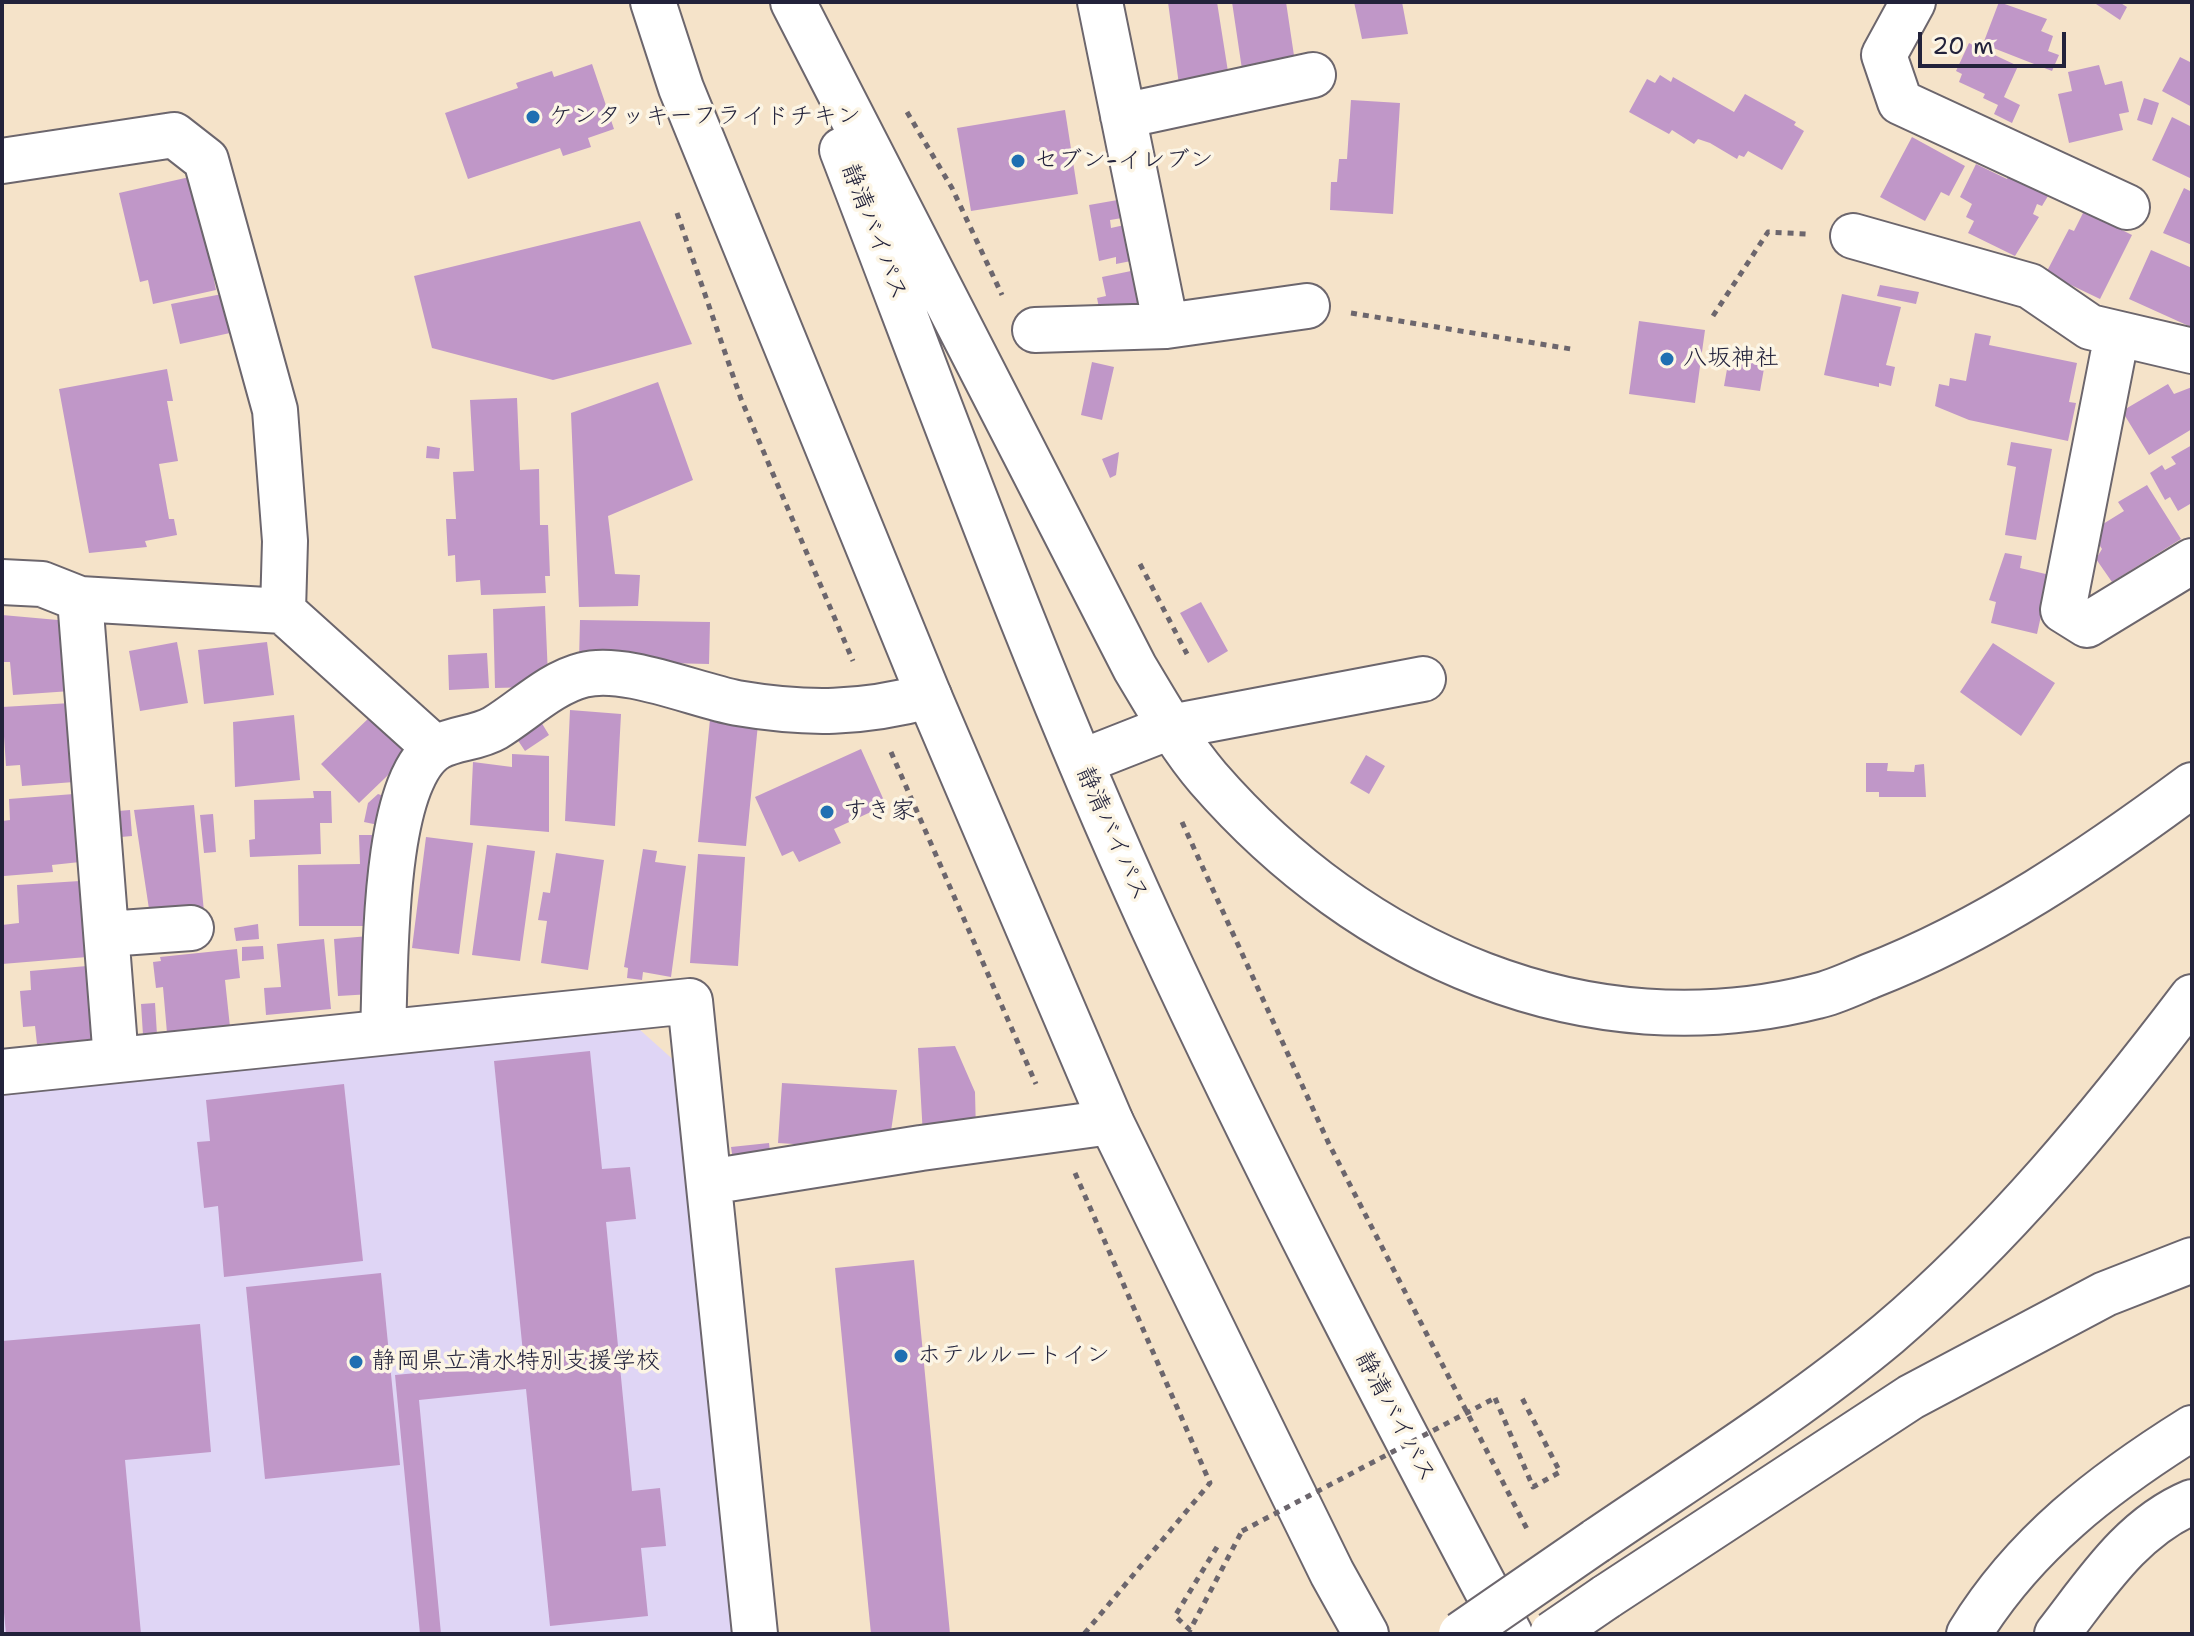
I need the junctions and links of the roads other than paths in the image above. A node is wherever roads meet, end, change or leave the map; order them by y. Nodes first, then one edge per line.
1 (653, 2) edge
2 (786, 2) edge
3 (793, 2) edge
4 (1100, 2) edge
5 (1913, 2) edge
6 (1313, 75) dead end
7 (1123, 116) junction
8 (2, 161) edge
9 (2127, 207) dead end
10 (1853, 236) road end
11 (1307, 306) road end
12 (1166, 326) junction
13 (1035, 330) dead end
14 (2117, 334) junction
15 (2192, 351) edge
16 (2192, 561) edge
17 (2, 582) edge
18 (80, 599) junction
19 (283, 611) junction
20 (1423, 679) dead end
21 (929, 696) junction
22 (1170, 727) junction
23 (435, 748) junction
24 (1081, 762) junction
25 (2192, 785) edge
26 (191, 928) dead end
27 (107, 934) junction
28 (2192, 997) edge
29 (383, 1032) junction
30 (116, 1060) junction
31 (2, 1072) edge
32 (1111, 1122) junction
33 (709, 1182) junction
34 (2192, 1260) edge
35 (2192, 1428) edge
36 (2192, 1502) edge
37 (1332, 1573) junction
38 (755, 1634) edge
39 (1357, 1634) edge
40 (1366, 1634) edge
41 (1461, 1634) edge
42 (1510, 1634) edge
43 (1552, 1634) edge
44 (1969, 1634) edge
45 (2057, 1634) edge

1 - 21 main road
2 - 24 main road, 静清バイパス
3 - 22 main road
4 - 7 main road
5 - 9 main road
6 - 7 main road
7 - 12 main road
8 - 19 main road
10 - 14 main road
11 - 12 main road
12 - 13 main road
14 - 15 main road
14 - 16 main road
17 - 18 main road
18 - 19 main road
18 - 27 main road
19 - 23 main road
20 - 22 main road
21 - 23 main road
21 - 32 main road
22 - 24 main road
22 - 25 main road
23 - 29 main road
24 - 42 main road, 静清バイパス
26 - 27 main road
27 - 30 main road
28 - 41 main road, bridge
29 - 30 main road
29 - 33 main road
30 - 31 main road
32 - 33 main road
32 - 37 main road
33 - 38 main road
34 - 43 main road, bridge
35 - 44 main road
36 - 45 main road
37 - 39 main road
37 - 40 main road

